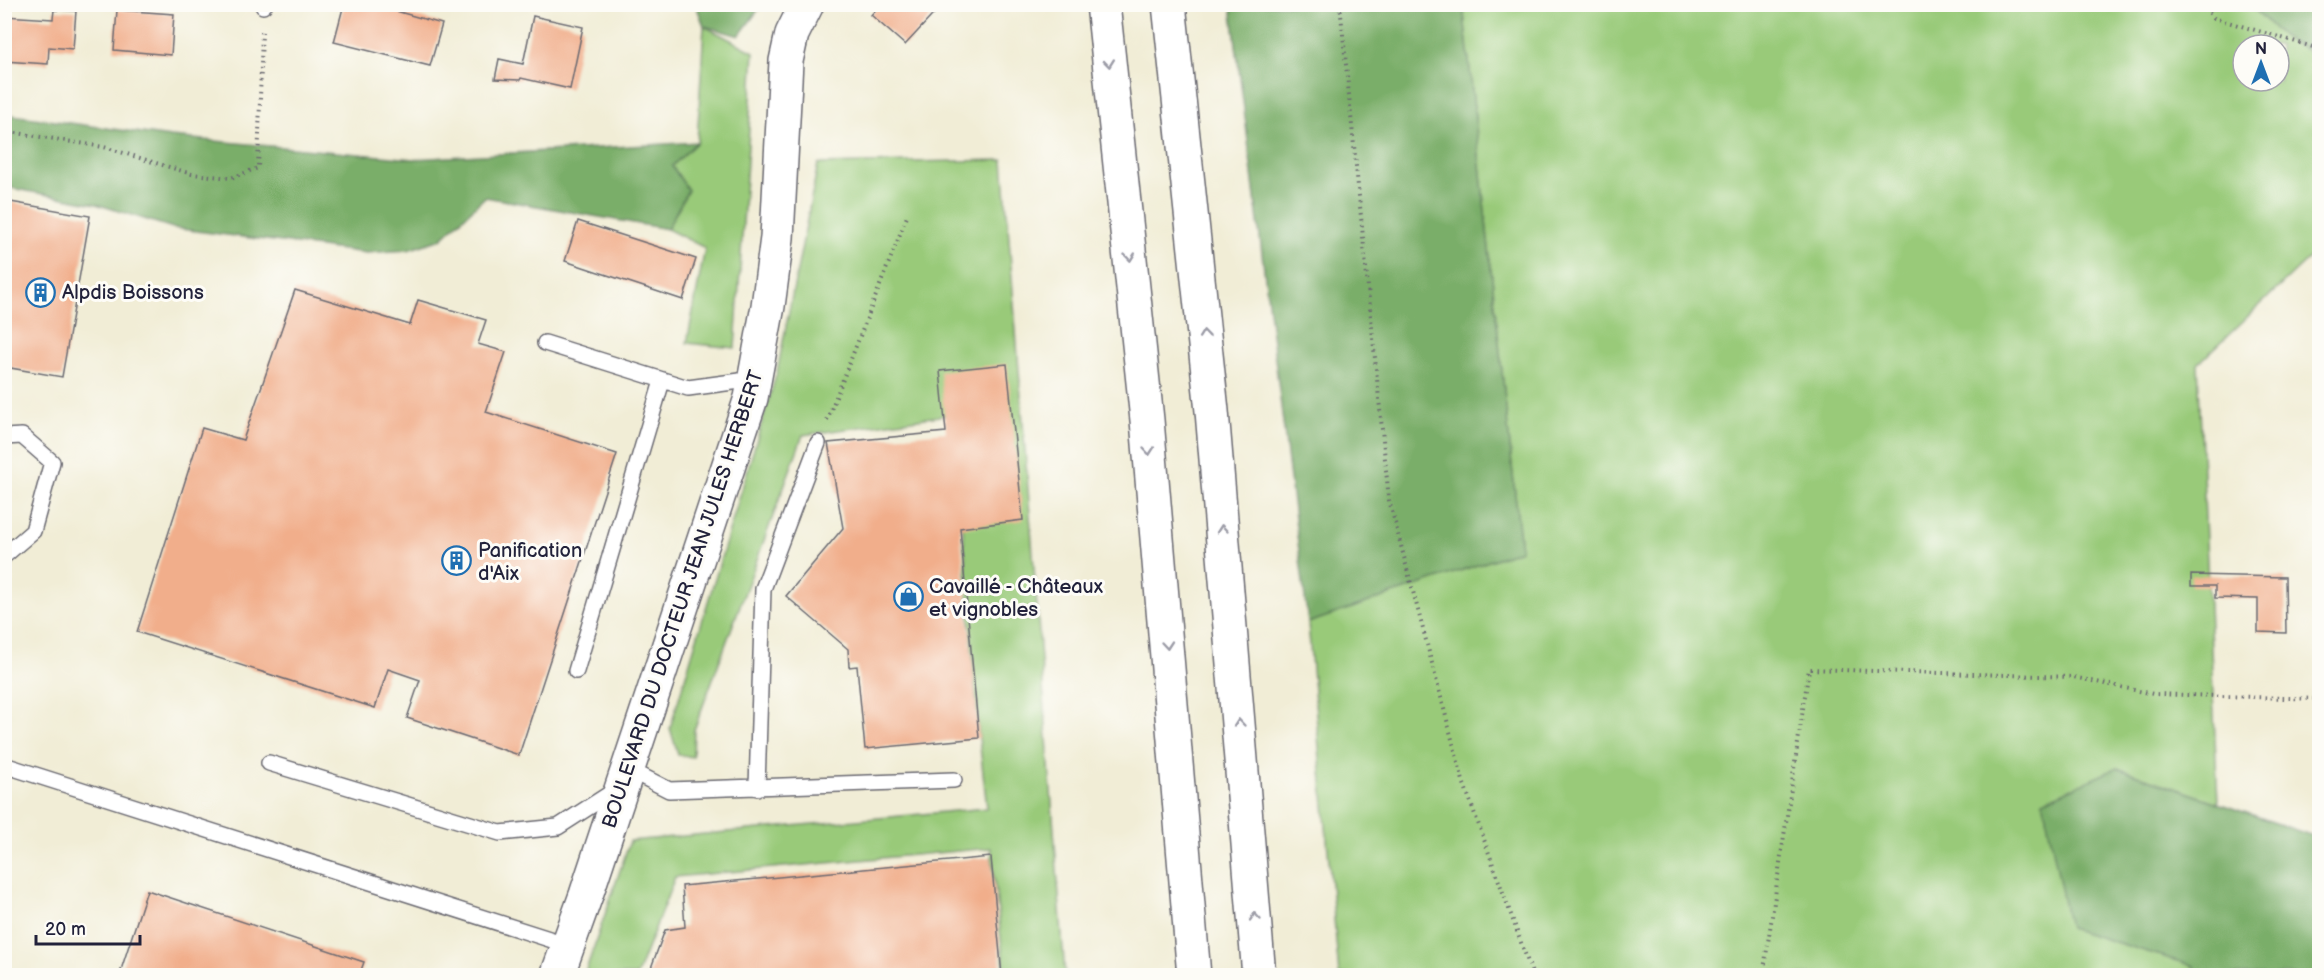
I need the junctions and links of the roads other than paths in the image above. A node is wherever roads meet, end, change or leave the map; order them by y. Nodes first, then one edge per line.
1 (807, 4) edge
2 (1103, 4) edge
3 (1169, 4) edge
4 (545, 343) dead end
5 (755, 379) junction
6 (662, 381) junction
7 (4, 437) edge
8 (818, 443) road end
9 (4, 556) edge
10 (576, 672) dead end
11 (269, 763) dead end
12 (4, 765) edge
13 (625, 777) junction
14 (954, 780) dead end
15 (757, 788) junction
16 (568, 945) junction
17 (557, 975) edge
18 (1194, 975) edge
19 (1259, 975) edge

1 - 5 main road, BOULEVARD DU DOCTEUR JEAN JULES HERBERT
2 -> 18 main road
19 -> 3 main road
4 - 6 lane
5 - 6 lane
5 - 13 main road, BOULEVARD DU DOCTEUR JEAN JULES HERBERT
6 - 10 lane
7 - 9 lane
8 - 15 lane
11 - 13 lane
12 - 16 lane
13 - 15 lane
13 - 16 main road, BOULEVARD DU DOCTEUR JEAN JULES HERBERT
14 - 15 lane
16 - 17 main road, BOULEVARD DU DOCTEUR JEAN JULES HERBERT

